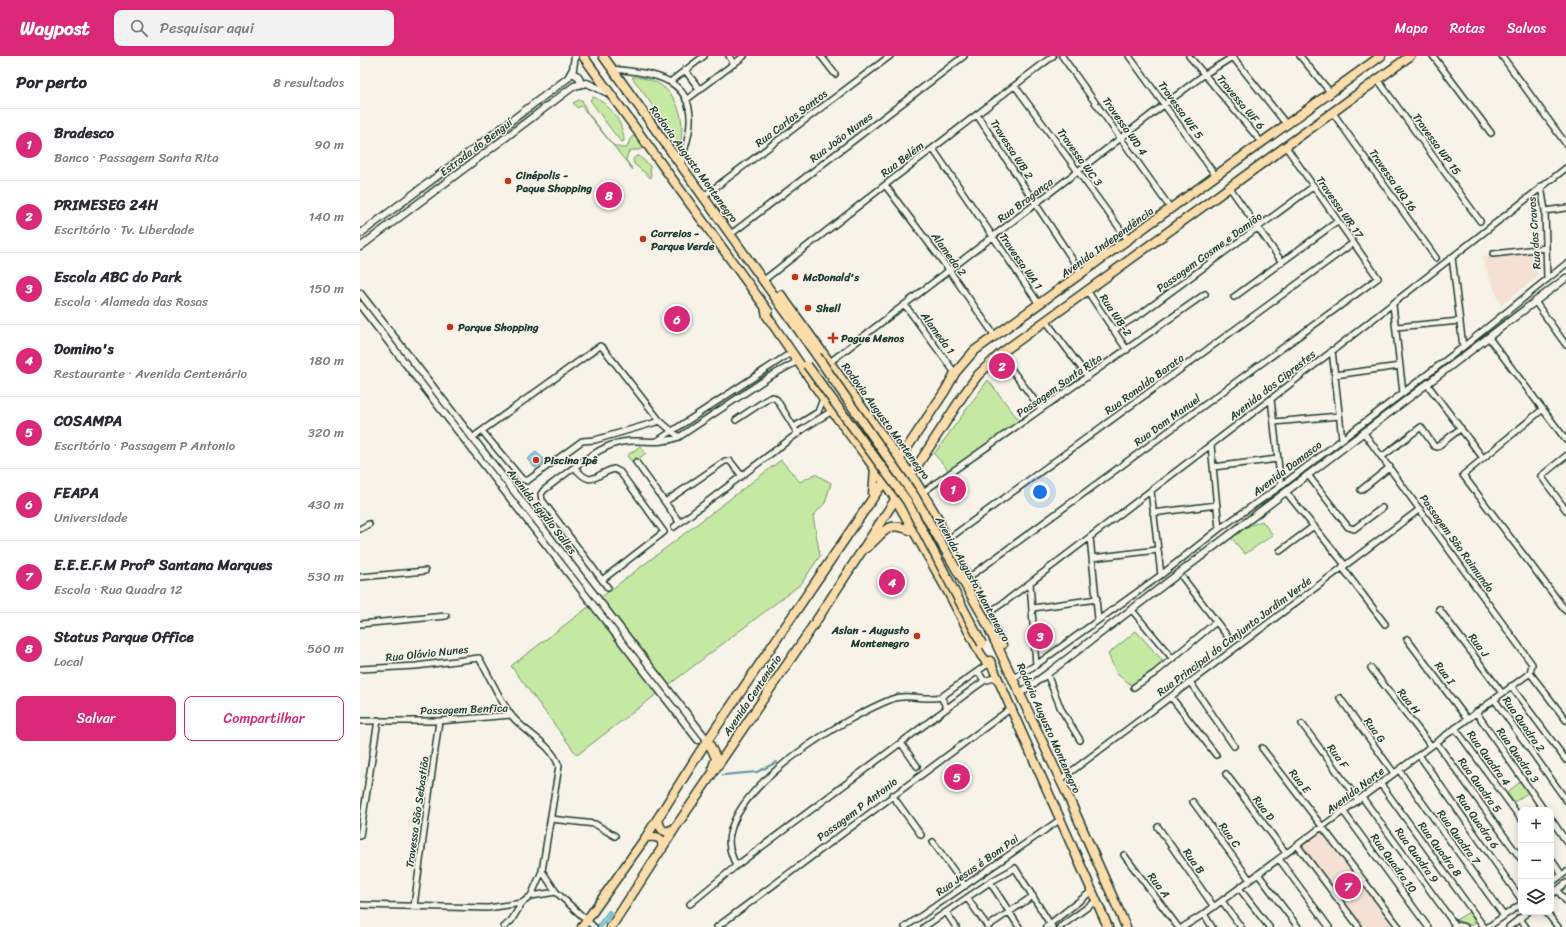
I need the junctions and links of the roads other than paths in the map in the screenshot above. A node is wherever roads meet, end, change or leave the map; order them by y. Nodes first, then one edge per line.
1 (575, 56) edge
2 (583, 56) edge
3 (603, 56) edge
4 (704, 56) edge
5 (729, 56) edge
6 (744, 56) edge
7 (821, 56) edge
8 (890, 56) edge
9 (964, 56) edge
10 (1053, 56) edge
11 (1062, 56) edge
12 (1129, 56) edge
13 (1189, 56) edge
14 (1233, 56) edge
15 (1300, 56) edge
16 (1410, 56) edge
17 (1432, 56) edge
18 (1502, 56) edge
19 (1376, 58) edge
20 (734, 64) junction
21 (612, 68) junction
22 (685, 70) junction
23 (572, 73) junction
24 (835, 74) dead end
25 (1205, 74) junction
26 (1378, 80) junction
27 (670, 82) junction
28 (581, 83) junction
29 (1015, 86) junction
30 (700, 90) junction
31 (1331, 93) junction
32 (610, 94) junction
33 (686, 100) junction
34 (1165, 104) junction
35 (1333, 113) junction
36 (977, 115) junction
37 (1287, 125) junction
38 (1491, 133) dead end
39 (1122, 138) junction
40 (1262, 143) junction
41 (1566, 144) edge
42 (1286, 147) junction
43 (933, 150) junction
44 (681, 164) junction
45 (1566, 168) edge
46 (1079, 171) junction
47 (1216, 176) junction
48 (885, 185) junction
49 (1314, 186) junction
50 (1541, 186) junction
51 (1230, 188) junction
52 (412, 196) junction
53 (704, 196) junction
54 (417, 203) junction
55 (1036, 205) junction
56 (1566, 208) edge
57 (1171, 209) junction
58 (1545, 211) junction
59 (1338, 221) junction
60 (1480, 221) dead end
61 (1258, 228) junction
62 (360, 234) edge
63 (731, 234) junction
64 (992, 237) junction
65 (1129, 241) junction
66 (1353, 243) junction
67 (360, 247) edge
68 (1546, 248) junction
69 (1493, 254) dead end
70 (1452, 257) junction
71 (1436, 258) dead end
72 (1282, 262) junction
73 (1566, 264) edge
74 (949, 270) junction
75 (1082, 274) junction
76 (1378, 278) joint
77 (1566, 278) edge
78 (1547, 279) junction
79 (765, 282) junction
80 (1088, 292) junction
81 (360, 293) edge
82 (1205, 294) dead end
83 (1234, 297) dead end
84 (1536, 303) junction
85 (1039, 304) junction
86 (360, 305) edge
87 (905, 305) junction
88 (1393, 305) junction
89 (765, 307) junction
90 (1046, 321) junction
91 (1460, 321) junction
92 (1396, 327) junction
93 (1114, 330) junction
94 (995, 336) junction
95 (1489, 338) junction
96 (1566, 345) edge
97 (1463, 347) junction
98 (1127, 350) junction
99 (1332, 350) junction
100 (792, 352) junction
101 (1000, 354) junction
102 (798, 361) junction
103 (830, 362) junction
104 (1400, 366) junction
105 (955, 373) junction
106 (1335, 375) junction
107 (1088, 377) junction
108 (1427, 384) junction
109 (1403, 393) junction
110 (823, 399) junction
111 (1271, 399) junction
112 (1041, 409) junction
113 (1543, 409) junction
114 (832, 411) junction
115 (818, 412) junction
116 (1340, 416) junction
117 (822, 417) junction
118 (736, 420) dead end
119 (660, 421) junction
120 (1274, 422) junction
121 (794, 427) junction
122 (1461, 428) junction
123 (482, 431) junction
124 (673, 432) junction
125 (1364, 433) junction
126 (798, 434) junction
127 (476, 435) dead end
128 (679, 436) junction
129 (884, 438) junction
130 (1342, 439) junction
131 (1566, 440) edge
132 (657, 442) junction
133 (1211, 445) junction
134 (1383, 456) junction
135 (1566, 456) edge
136 (900, 458) junction
137 (1483, 458) junction
138 (868, 459) junction
139 (1278, 459) junction
140 (636, 462) dead end
141 (1213, 467) junction
142 (1390, 467) junction
143 (575, 468) junction
144 (875, 468) junction
145 (912, 475) junction
146 (1308, 475) junction
147 (742, 476) junction
148 (883, 481) junction
149 (1281, 486) junction
150 (1361, 490) dead end
151 (1151, 491) junction
152 (924, 492) junction
153 (1286, 492) junction
154 (872, 497) junction
155 (895, 498) junction
156 (665, 502) junction
157 (1217, 505) junction
158 (1382, 508) dead end
159 (1420, 509) junction
160 (1566, 510) edge
161 (1153, 514) junction
162 (680, 523) junction
163 (369, 524) dead end
164 (1314, 526) junction
165 (674, 527) dead end
166 (360, 529) edge
167 (913, 529) junction
168 (1219, 529) junction
169 (942, 532) junction
170 (1090, 537) junction
171 (947, 540) junction
172 (1157, 550) junction
173 (1280, 551) dead end
174 (859, 554) junction
175 (1092, 558) junction
176 (1344, 566) junction
177 (425, 571) dead end
178 (1161, 574) junction
179 (360, 577) edge
180 (968, 578) junction
181 (1183, 578) dead end
182 (602, 580) junction
183 (1030, 583) junction
184 (608, 588) dead end
185 (1097, 599) junction
186 (1033, 608) junction
187 (1131, 609) junction
188 (1439, 609) dead end
189 (1566, 611) edge
190 (987, 614) junction
191 (446, 616) dead end
192 (1098, 619) junction
193 (1216, 622) junction
194 (360, 624) edge
195 (1385, 624) dead end
196 (1228, 637) dead end
197 (1407, 639) dead end
198 (1172, 658) junction
199 (990, 664) junction
200 (1036, 665) junction
201 (1371, 668) dead end
202 (360, 669) edge
203 (1008, 669) junction
204 (978, 671) junction
205 (1530, 673) junction
206 (1047, 674) junction
207 (997, 677) junction
208 (1013, 678) junction
209 (984, 681) junction
210 (1190, 682) junction
211 (1511, 686) junction
212 (1134, 687) dead end
213 (1020, 693) junction
214 (1502, 693) junction
215 (941, 697) junction
216 (1171, 697) junction
217 (1340, 698) dead end
218 (1494, 699) junction
219 (947, 708) junction
220 (1010, 709) junction
221 (1476, 712) junction
222 (511, 715) junction
223 (1467, 719) junction
224 (378, 720) junction
225 (1566, 720) edge
226 (360, 721) edge
227 (439, 721) junction
228 (1302, 724) dead end
229 (1455, 728) junction
230 (698, 740) joint
231 (1080, 740) dead end
232 (708, 741) junction
233 (901, 743) junction
234 (1434, 744) junction
235 (1234, 746) dead end
236 (1262, 748) dead end
237 (701, 750) junction
238 (1216, 755) dead end
239 (1419, 755) junction
240 (1566, 760) edge
241 (917, 766) dead end
242 (1396, 772) junction
243 (1226, 774) dead end
244 (1060, 780) junction
245 (1380, 783) junction
246 (705, 784) junction
247 (892, 795) junction
248 (1360, 798) junction
249 (1566, 800) edge
250 (1193, 802) dead end
251 (1542, 807) edge
252 (1343, 811) junction
253 (1518, 815) edge
254 (551, 819) junction
255 (658, 819) junction
256 (1061, 819) junction
257 (1554, 823) edge
258 (1322, 826) junction
259 (1158, 827) dead end
260 (675, 828) junction
261 (360, 836) edge
262 (615, 836) dead end
263 (921, 836) dead end
264 (646, 837) junction
265 (1566, 841) edge
266 (933, 842) dead end
267 (1297, 845) junction
268 (662, 850) junction
269 (1286, 853) junction
270 (1124, 855) dead end
271 (1518, 855) edge
272 (1279, 859) junction
273 (1554, 862) edge
274 (736, 866) junction
275 (542, 871) junction
276 (1564, 873) edge
277 (1258, 874) junction
278 (1250, 880) junction
279 (1554, 880) edge
280 (990, 882) junction
281 (1566, 883) edge
282 (965, 886) junction
283 (1239, 888) junction
284 (1557, 890) junction
285 (1092, 891) junction
286 (556, 892) junction
287 (1554, 892) edge
288 (1518, 895) edge
289 (531, 896) junction
290 (1033, 896) junction
291 (967, 898) junction
292 (1096, 901) junction
293 (1222, 901) junction
294 (1566, 901) edge
295 (522, 903) junction
296 (360, 904) edge
297 (690, 904) dead end
298 (414, 906) junction
299 (1518, 906) edge
300 (1214, 907) junction
301 (946, 912) junction
302 (1008, 912) junction
303 (1204, 914) junction
304 (1524, 915) edge
305 (1548, 915) edge
306 (1504, 916) junction
307 (1519, 918) junction
308 (589, 925) edge
309 (1049, 926) edge
310 (1454, 926) edge
311 (504, 927) edge
312 (611, 927) edge
313 (717, 927) edge
314 (905, 927) edge
315 (925, 927) edge
316 (956, 927) edge
317 (988, 927) edge
318 (1019, 927) edge
319 (1060, 927) edge
320 (1108, 927) edge
321 (1126, 927) edge
322 (1178, 927) edge
323 (1184, 927) edge
324 (1212, 927) edge
325 (1241, 927) edge
326 (1269, 927) edge
327 (1298, 927) edge
328 (1329, 927) edge
329 (1359, 927) edge
330 (1399, 927) edge
331 (1428, 927) edge
332 (1465, 927) edge
333 (1484, 927) edge
334 (1488, 927) edge
335 (1508, 927) edge
336 (1526, 927) edge
337 (1558, 927) edge

1 - 23 street
2 - 32 main road
3 - 21 main road, Rodovia Augusto Montenegro
4 - 22 street
5 - 20 street
6 - 20 street
7 - 24 street
8 - 53 street, Rua Carlos Santos
9 - 63 street, Rua João Nunes
10 - 29 street, Rua Belém
11 - 39 street, Travessa WD 4
12 - 34 street, Travessa WE 5
13 - 25 street, Travessa WF 6
14 - 25 street, Rua Bragança
14 - 37 street
15 - 31 street
16 - 26 main road
17 - 38 street
18 - 41 street
19 - 31 main road, Avenida Independência
20 - 30 street
21 - 27 street
21 - 44 main road, Rodovia Augusto Montenegro
22 - 27 street
22 - 30 street
23 - 28 street
23 - 52 street, Estrada do Benguí
25 - 34 street, Rua Bragança
25 - 40 street, Travessa WF 6
26 - 35 main road
26 - 60 street, Travessa WP 15
27 - 33 street
28 - 32 street
28 - 54 street, Estrada do Benguí
29 - 36 street, Rua Belém
29 - 46 street, Travessa WC 3
30 - 33 street
31 - 37 main road, Avenida Independência
32 - 89 main road
33 - 44 street
34 - 39 street, Rua Bragança
34 - 47 street, Travessa WE 5
35 - 42 main road
35 - 71 street, Travessa WQ 16
36 - 43 street, Rua Belém
36 - 55 street, Travessa WB 2
37 - 40 main road, Avenida Independência
39 - 46 street, Rua Bragança
39 - 57 street, Travessa WD 4
40 - 47 main road, Avenida Independência
42 - 49 street, Travessa WR 17
42 - 51 main road
43 - 48 street, Rua Belém
43 - 64 street, Travessa WA 1
44 - 53 main road, Rodovia Augusto Montenegro
45 - 50 street, Avenida dos Ciprestes
46 - 55 street, Rua Bragança
46 - 65 street, Travessa WC 3
47 - 57 main road, Avenida Independência
48 - 74 street, Alameda 2
48 - 79 street, Rua Belém
49 - 59 street, Travessa WR 17
49 - 61 street, Passagem Cosme e Damião
50 - 58 street, Rua dos Cravos
50 - 70 street, Avenida dos Ciprestes
51 - 61 street
51 - 80 main road
52 - 54 street
52 - 62 street, Estrada do Benguí
53 - 63 main road, Rodovia Augusto Montenegro
54 - 67 street, Estrada do Benguí
55 - 64 street, Rua Bragança
55 - 75 street, Travessa WB 2
56 - 58 street
57 - 65 main road, Avenida Independência
58 - 68 street, Rua dos Cravos
59 - 66 street, Travessa WR 17
59 - 72 street
61 - 72 street
61 - 93 street, Passagem Cosme e Damião
63 - 79 main road, Rodovia Augusto Montenegro
64 - 74 street, Rua Bragança
64 - 85 street, Travessa WA 1
65 - 75 main road, Avenida Independência
66 - 76 street, Travessa WR 17
66 - 171 street, Rua Ronaldo Barata
68 - 69 street
68 - 78 street, Rua dos Cravos
70 - 88 street, Avenida dos Ciprestes
70 - 91 street
72 - 83 street
73 - 78 street, Avenida Damasco
74 - 87 street, Rua Bragança
74 - 94 street, Alameda 2
75 - 85 main road, Avenida Independência
76 - 180 street, Rua Dom Manuel
77 - 84 street, Avenida Damasco
78 - 97 street, Avenida Damasco
79 - 103 main road, Rodovia Augusto Montenegro
79 - 203 main road, Avenida Augusto Montenegro, bridge
80 - 90 main road
80 - 93 street, Rua WB-2
81 - 232 street, Avenida Egydio Salles
82 - 98 street, Passagem Santa Rita
84 - 95 street, Avenida Damasco
84 - 96 street
85 - 94 main road, Avenida Independência
86 - 230 street, Avenida Egydio Salles
87 - 103 street, Rua Bragança
87 - 105 street, Alameda 1
88 - 92 street
88 - 99 street, Avenida dos Ciprestes
89 - 100 main road
89 - 199 main road, Avenida Augusto Montenegro, bridge
90 - 101 main road
90 - 107 street
91 - 92 street
91 - 97 street
92 - 104 street
93 - 98 street, Rua WB-2
94 - 105 main road, Avenida Independência
95 - 108 street, Avenida Damasco
95 - 113 street
97 - 109 street, Avenida Damasco
98 - 107 street, Passagem Santa Rita
99 - 106 street
99 - 111 street, Avenida dos Ciprestes
100 - 102 main road
100 - 124 street
101 - 112 street
101 - 145 main road
102 - 110 main road
102 - 128 street
103 - 129 main road, Rodovia Augusto Montenegro
104 - 106 street
104 - 109 street
105 - 136 main road, Avenida Independência
106 - 116 street
107 - 112 street, Passagem Santa Rita
108 - 122 street
108 - 125 street, Avenida Damasco
109 - 130 street, Avenida Damasco
110 - 114 main road
110 - 115 street
111 - 120 street
111 - 133 street, Avenida dos Ciprestes
112 - 152 street, Passagem Santa Rita
113 - 131 street
113 - 137 street
114 - 117 street
114 - 138 main road
115 - 117 street
115 - 121 street
116 - 120 street
116 - 130 street
117 - 126 street
118 - 121 street
119 - 123 street
119 - 123 street
119 - 124 street
120 - 139 street
121 - 126 street
122 - 134 street
122 - 137 street
123 - 127 street
124 - 128 street
124 - 132 street
125 - 134 street, Passagem São Raimundo
125 - 146 street, Avenida Damasco
126 - 147 street
128 - 132 street
129 - 136 main road, Rodovia Augusto Montenegro
129 - 138 main road
130 - 149 street, Avenida Damasco
132 - 143 street
133 - 141 street
133 - 151 street, Avenida dos Ciprestes
134 - 142 street, Passagem São Raimundo
135 - 160 street
136 - 145 main road, Rodovia Augusto Montenegro
136 - 148 main road, Avenida Independência
137 - 189 street
138 - 144 main road
139 - 141 street
139 - 149 street
140 - 156 street
141 - 157 street
142 - 150 street
142 - 159 street, Passagem São Raimundo
143 - 182 street
143 - 182 street
144 - 148 main road
144 - 154 main road
145 - 152 main road, Rodovia Augusto Montenegro
145 - 155 main road, Avenida Centenário
146 - 153 street, Avenida Damasco
146 - 158 street
147 - 156 street
147 - 162 street
148 - 154 main road, Avenida Centenário
148 - 155 main road
149 - 168 street, Avenida Damasco
151 - 161 street
151 - 170 street, Avenida dos Ciprestes
152 - 169 main road, Rodovia Augusto Montenegro
153 - 164 street
153 - 187 street, Avenida Damasco
154 - 232 main road, Avenida Centenário
155 - 167 main road
155 - 174 main road, Avenida Centenário
156 - 162 street
157 - 161 street
157 - 168 street
159 - 176 street, Rua Principal do Conjunto Jardim Verde
159 - 205 street, Passagem São Raimundo
161 - 172 street
162 - 165 street
163 - 166 street
164 - 173 street
164 - 176 street
167 - 169 main road
167 - 174 main road
167 - 199 main road
168 - 178 street, Avenida Damasco
169 - 171 main road, Rodovia Augusto Montenegro
170 - 175 street
170 - 183 street, Avenida dos Ciprestes
171 - 180 main road, Rodovia Augusto Montenegro
172 - 175 street
172 - 178 street
174 - 246 main road, Avenida Centenário
175 - 185 street
176 - 195 street
176 - 210 street, Rua Principal do Conjunto Jardim Verde
177 - 179 street
178 - 192 street, Avenida Damasco
180 - 190 main road, Rodovia Augusto Montenegro
181 - 193 street
182 - 184 street
183 - 186 street
183 - 190 street, Avenida dos Ciprestes
185 - 186 street
185 - 192 street
186 - 200 street
187 - 198 street
187 - 206 street, Avenida Damasco
188 - 214 street, Rua J
190 - 203 main road, Rodovia Augusto Montenegro
191 - 194 street
192 - 200 street, Avenida Damasco
193 - 196 street
193 - 198 street
197 - 223 street, Rua I
198 - 212 street
199 - 204 street
199 - 207 main road
200 - 208 street, Avenida Damasco
201 - 234 street, Rua H
202 - 222 street, Rua Olávio Nunes
203 - 208 main road, Rodovia Augusto Montenegro
204 - 209 street
204 - 215 street
205 - 211 street, Avenida Norte
205 - 225 street
206 - 213 street, Avenida Damasco
206 - 231 street
207 - 209 street
207 - 220 main road
208 - 213 main road, Rodovia Augusto Montenegro
209 - 219 street
210 - 216 street, Rua Principal do Conjunto Jardim Verde
210 - 235 street
211 - 214 street, Avenida Norte
211 - 240 street
213 - 244 main road, Rodovia Augusto Montenegro
214 - 218 street, Avenida Norte
215 - 219 street
215 - 274 street
216 - 238 street
216 - 244 street, Rua Principal do Conjunto Jardim Verde
217 - 242 street, Rua G
218 - 221 street, Avenida Norte
218 - 249 street, Rua Quadra 2
219 - 233 street
220 - 247 street, Passagem P Antonio
220 - 256 main road
221 - 223 street, Avenida Norte
221 - 251 street, Rua Quadra 3
222 - 227 street, Passagem Benfica
222 - 254 street, Passagem Benfica
223 - 229 street, Avenida Norte
224 - 226 street, Passagem Benfica
224 - 227 street, Passagem Benfica
224 - 261 street
227 - 298 street, Travessa São Sebastião
228 - 248 street, Rua F
229 - 234 street, Avenida Norte
229 - 253 street, Rua Quadra 4
230 - 237 main road
232 - 237 main road, Avenida Centenário
232 - 246 main road
233 - 241 street
233 - 274 street
234 - 239 street, Avenida Norte
234 - 271 street, Rua Quadra 5
236 - 258 street, Rua E
237 - 255 main road, Avenida Centenário
239 - 242 street, Avenida Norte
239 - 288 street, Rua Quadra 6
242 - 245 street, Avenida Norte
242 - 306 street, Rua Quadra 7
243 - 269 street, Rua D
244 - 321 main road, Rodovia Augusto Montenegro
245 - 248 street, Avenida Norte
245 - 333 street, Rua Quadra 8
246 - 260 main road, Avenida Centenário
247 - 263 street
247 - 313 street, Passagem P Antonio
248 - 252 street, Avenida Norte
248 - 310 street, Rua Quadra 9
250 - 278 street, Rua C
252 - 258 street, Avenida Norte
252 - 331 street, Rua Quadra 10
254 - 262 street
254 - 275 street, Passagem Benfica
255 - 260 main road
255 - 264 main road, Avenida Centenário
256 - 282 street, Rua Jesus é Bom Pai
256 - 285 main road
257 - 265 street
258 - 267 street, Avenida Norte
258 - 330 street, Rua E
259 - 300 street, Rua B
260 - 268 main road, Avenida Centenário
264 - 268 main road
264 - 308 main road, Avenida Centenário
266 - 282 street
267 - 269 street, Avenida Norte
267 - 329 street
268 - 312 main road, Avenida Centenário
269 - 272 street, Avenida Norte
270 - 322 street, Rua A
272 - 277 street, Avenida Norte
272 - 328 street
273 - 276 street
274 - 297 street
275 - 286 street
275 - 289 street, Passagem Benfica
276 - 279 street
277 - 278 street, Avenida Norte
277 - 327 street
278 - 283 street, Avenida Norte
280 - 290 street
280 - 291 street
280 - 302 street
281 - 284 street
282 - 314 street, Rua Jesus é Bom Pai
283 - 293 street, Avenida Norte
283 - 326 street
284 - 287 street
284 - 294 street
285 - 292 main road
285 - 309 street
286 - 289 street
286 - 308 street
289 - 295 street
290 - 302 street
290 - 309 street
291 - 301 street
291 - 317 street
292 - 319 street
292 - 320 main road
293 - 300 street, Avenida Norte
293 - 325 street
295 - 298 street
295 - 311 street
296 - 298 street
299 - 306 street
300 - 303 street, Avenida Norte
301 - 315 street
301 - 316 street
302 - 317 street
302 - 318 street
303 - 323 street, Avenida Norte
303 - 324 street
304 - 307 street
305 - 337 street
306 - 334 street
307 - 335 street
307 - 336 street
310 - 332 street

